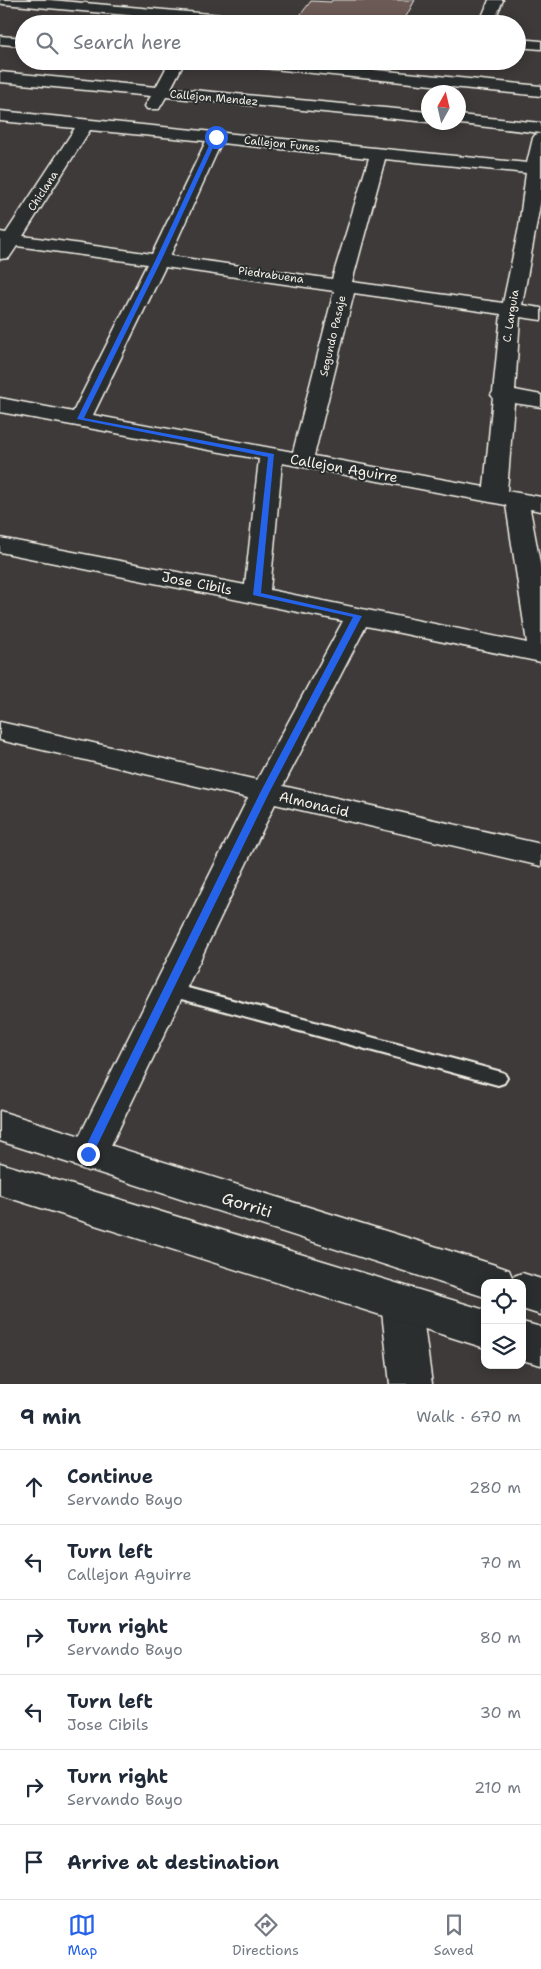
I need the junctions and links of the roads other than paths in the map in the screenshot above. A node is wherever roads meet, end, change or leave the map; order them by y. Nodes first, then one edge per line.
1 (3, 0) edge
2 (208, 0) edge
3 (496, 0) edge
4 (148, 15) edge
5 (200, 15) edge
6 (490, 15) edge
7 (0, 40) edge
8 (15, 41) edge
9 (526, 44) edge
10 (541, 45) edge
11 (173, 70) edge
12 (323, 70) edge
13 (0, 77) edge
14 (422, 80) junction
15 (422, 85) edge
16 (541, 91) edge
17 (161, 93) junction
18 (0, 116) edge
19 (421, 117) edge
20 (466, 121) edge
21 (86, 125) junction
22 (541, 128) edge
23 (140, 130) junction
24 (216, 137) junction
25 (541, 138) edge
26 (378, 154) junction
27 (403, 156) junction
28 (538, 161) edge
29 (534, 228) edge
30 (6, 239) edge
31 (0, 257) edge
32 (159, 259) junction
33 (343, 285) junction
34 (510, 310) junction
35 (541, 314) edge
36 (502, 395) junction
37 (541, 401) edge
38 (0, 405) edge
39 (80, 419) junction
40 (271, 455) junction
41 (302, 460) junction
42 (518, 500) edge
43 (531, 526) edge
44 (4, 552) edge
45 (257, 595) junction
46 (358, 616) junction
47 (541, 645) edge
48 (541, 654) edge
49 (0, 731) edge
50 (265, 793) junction
51 (541, 855) edge
52 (169, 989) junction
53 (498, 1078) dead end
54 (0, 1126) edge
55 (88, 1154) junction
56 (0, 1179) edge
57 (482, 1279) edge
58 (526, 1292) edge
59 (541, 1297) edge
60 (401, 1303) junction
61 (481, 1328) edge
62 (526, 1342) edge
63 (541, 1346) edge
64 (410, 1384) edge

1 - 4 street
2 - 5 street
3 - 6 street
7 - 8 street
9 - 10 street
11 - 17 street
12 - 14 street
13 - 17 street, Callejon Mendez
14 - 15 street
14 - 16 street
17 - 19 street, Callejon Mendez
17 - 23 street
18 - 21 street, Callejon Funes
19 - 27 street
20 - 22 street
21 - 23 street, Callejon Funes
21 - 30 street, Chiclana
23 - 24 street, Callejon Funes
24 - 26 street, Callejon Funes
24 - 32 street
25 - 28 street, C. Larguia
26 - 27 street, Callejon Funes
26 - 33 street, Segundo Pasaje
27 - 28 street, Callejon Funes
28 - 29 street, C. Larguia
29 - 34 street, C. Larguia
30 - 31 street, Chiclana
30 - 32 street, Piedrabuena
32 - 33 street, Piedrabuena
32 - 39 street
33 - 34 street, Piedrabuena
33 - 41 street, Segundo Pasaje
34 - 35 street, Piedrabuena
34 - 36 street, C. Larguia
36 - 37 street
36 - 42 street, C. Larguia
38 - 39 street, Callejon Aguirre
39 - 40 street, Callejon Aguirre
40 - 41 street, Callejon Aguirre
40 - 45 street
41 - 42 street, Callejon Aguirre
42 - 43 street, C. Larguia
43 - 47 street, C. Larguia
44 - 45 street, Jose Cibils
45 - 46 street, Jose Cibils
46 - 48 street, Jose Cibils
46 - 50 street
49 - 50 street, Almonacid
50 - 51 street, Almonacid
50 - 52 street
52 - 53 lane
52 - 55 street
54 - 55 street, Gorriti
55 - 57 street, Gorriti
56 - 60 street
58 - 59 street
60 - 61 street
60 - 64 street
62 - 63 street

